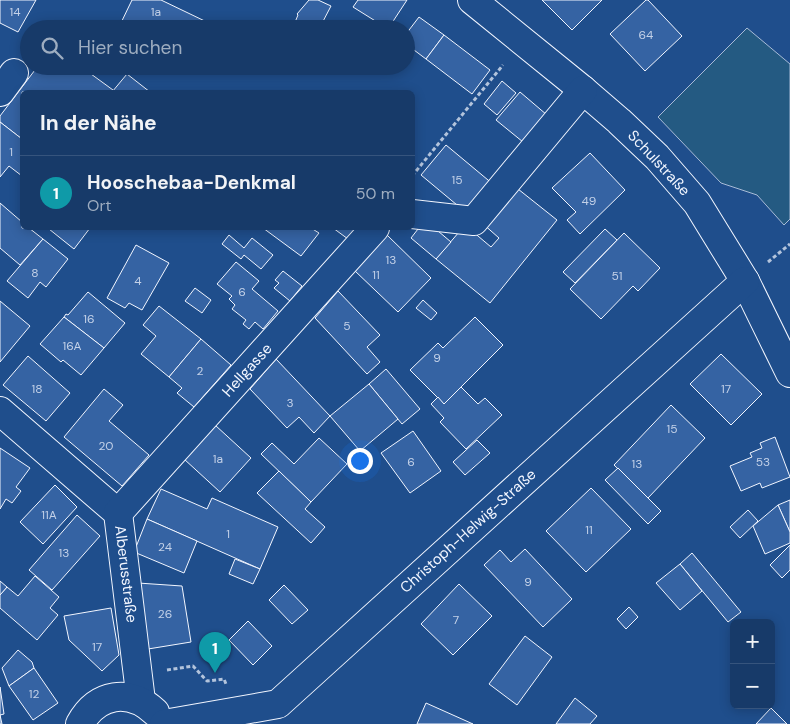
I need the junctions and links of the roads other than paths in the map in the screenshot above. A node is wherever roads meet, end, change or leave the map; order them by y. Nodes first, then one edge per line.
1 (472, 0) edge
2 (583, 90) junction
3 (415, 214) edge
4 (374, 230) edge
5 (744, 281) junction
6 (790, 373) edge
7 (0, 411) edge
8 (118, 513) junction
9 (140, 688) junction
10 (80, 724) edge
11 (163, 724) edge

1 - 2 street, Schulstraße
2 - 3 street
2 - 5 street, Schulstraße
4 - 8 street, Hellgasse
5 - 6 street, Schulstraße
5 - 11 street, Christoph-Helwig-Straße
7 - 8 street, Alberusstraße
8 - 9 street, Alberusstraße
9 - 10 street
9 - 11 street

